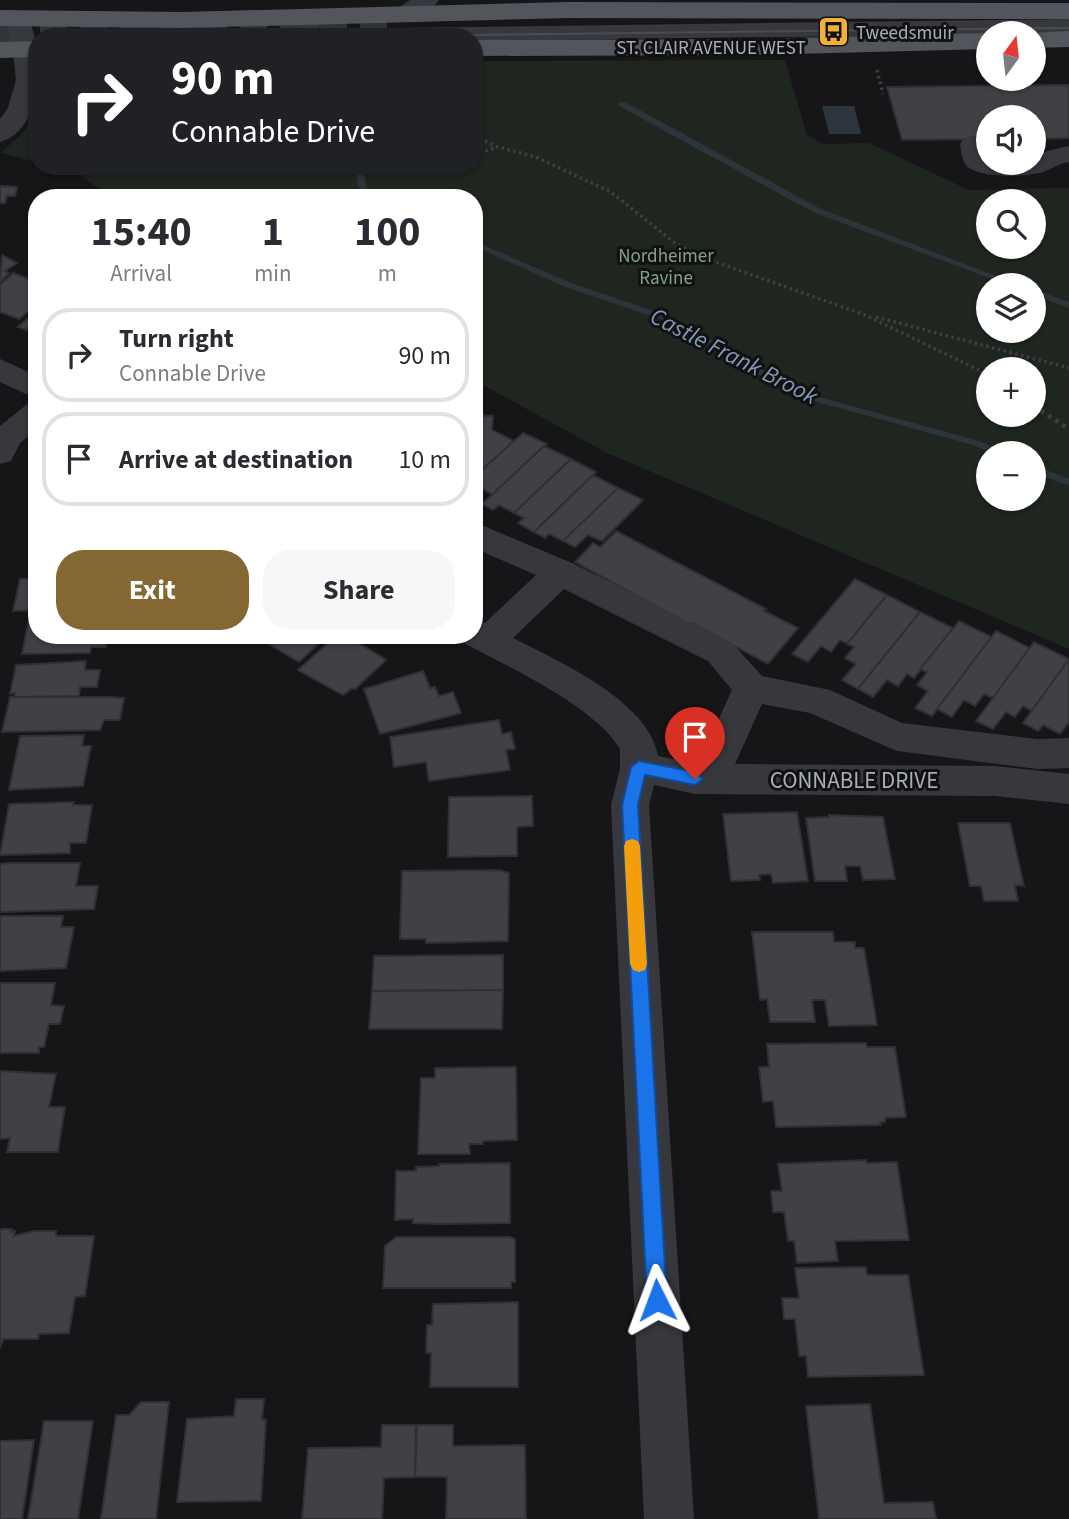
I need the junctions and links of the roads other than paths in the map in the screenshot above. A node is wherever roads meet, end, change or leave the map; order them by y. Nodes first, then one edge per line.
1 (427, 0) edge
2 (811, 4) edge
3 (1069, 11) edge
4 (317, 16) junction
5 (8, 18) edge
6 (1069, 24) edge
7 (393, 26) junction
8 (305, 28) edge
9 (1069, 39) edge
10 (1046, 40) edge
11 (976, 41) edge
12 (28, 44) edge
13 (483, 48) edge
14 (28, 49) edge
15 (0, 50) edge
16 (28, 82) edge
17 (0, 134) edge
18 (4, 371) edge
19 (28, 384) edge
20 (28, 420) edge
21 (0, 453) edge
22 (483, 538) edge
23 (560, 572) junction
24 (483, 635) edge
25 (483, 638) edge
26 (751, 688) junction
27 (1069, 753) edge
28 (639, 767) junction
29 (710, 779) junction
30 (1069, 789) edge
31 (668, 1519) edge

1 - 7 street
2 - 3 main road, ST. CLAIR AVENUE WEST
2 - 7 main road, ST. CLAIR AVENUE WEST
4 - 5 main road, ST. CLAIR AVENUE WEST
4 - 7 main road, ST. CLAIR AVENUE WEST
4 - 8 street
5 - 12 street
6 - 7 street
9 - 10 main road
11 - 13 main road, ST. CLAIR AVENUE WEST
14 - 15 main road
16 - 17 street
18 - 19 street
20 - 21 street
22 - 23 street
23 - 24 street
23 - 26 street
25 - 28 street
26 - 27 street
26 - 29 street
28 - 29 street, CONNABLE DRIVE
28 - 31 street
29 - 30 street, CONNABLE DRIVE

